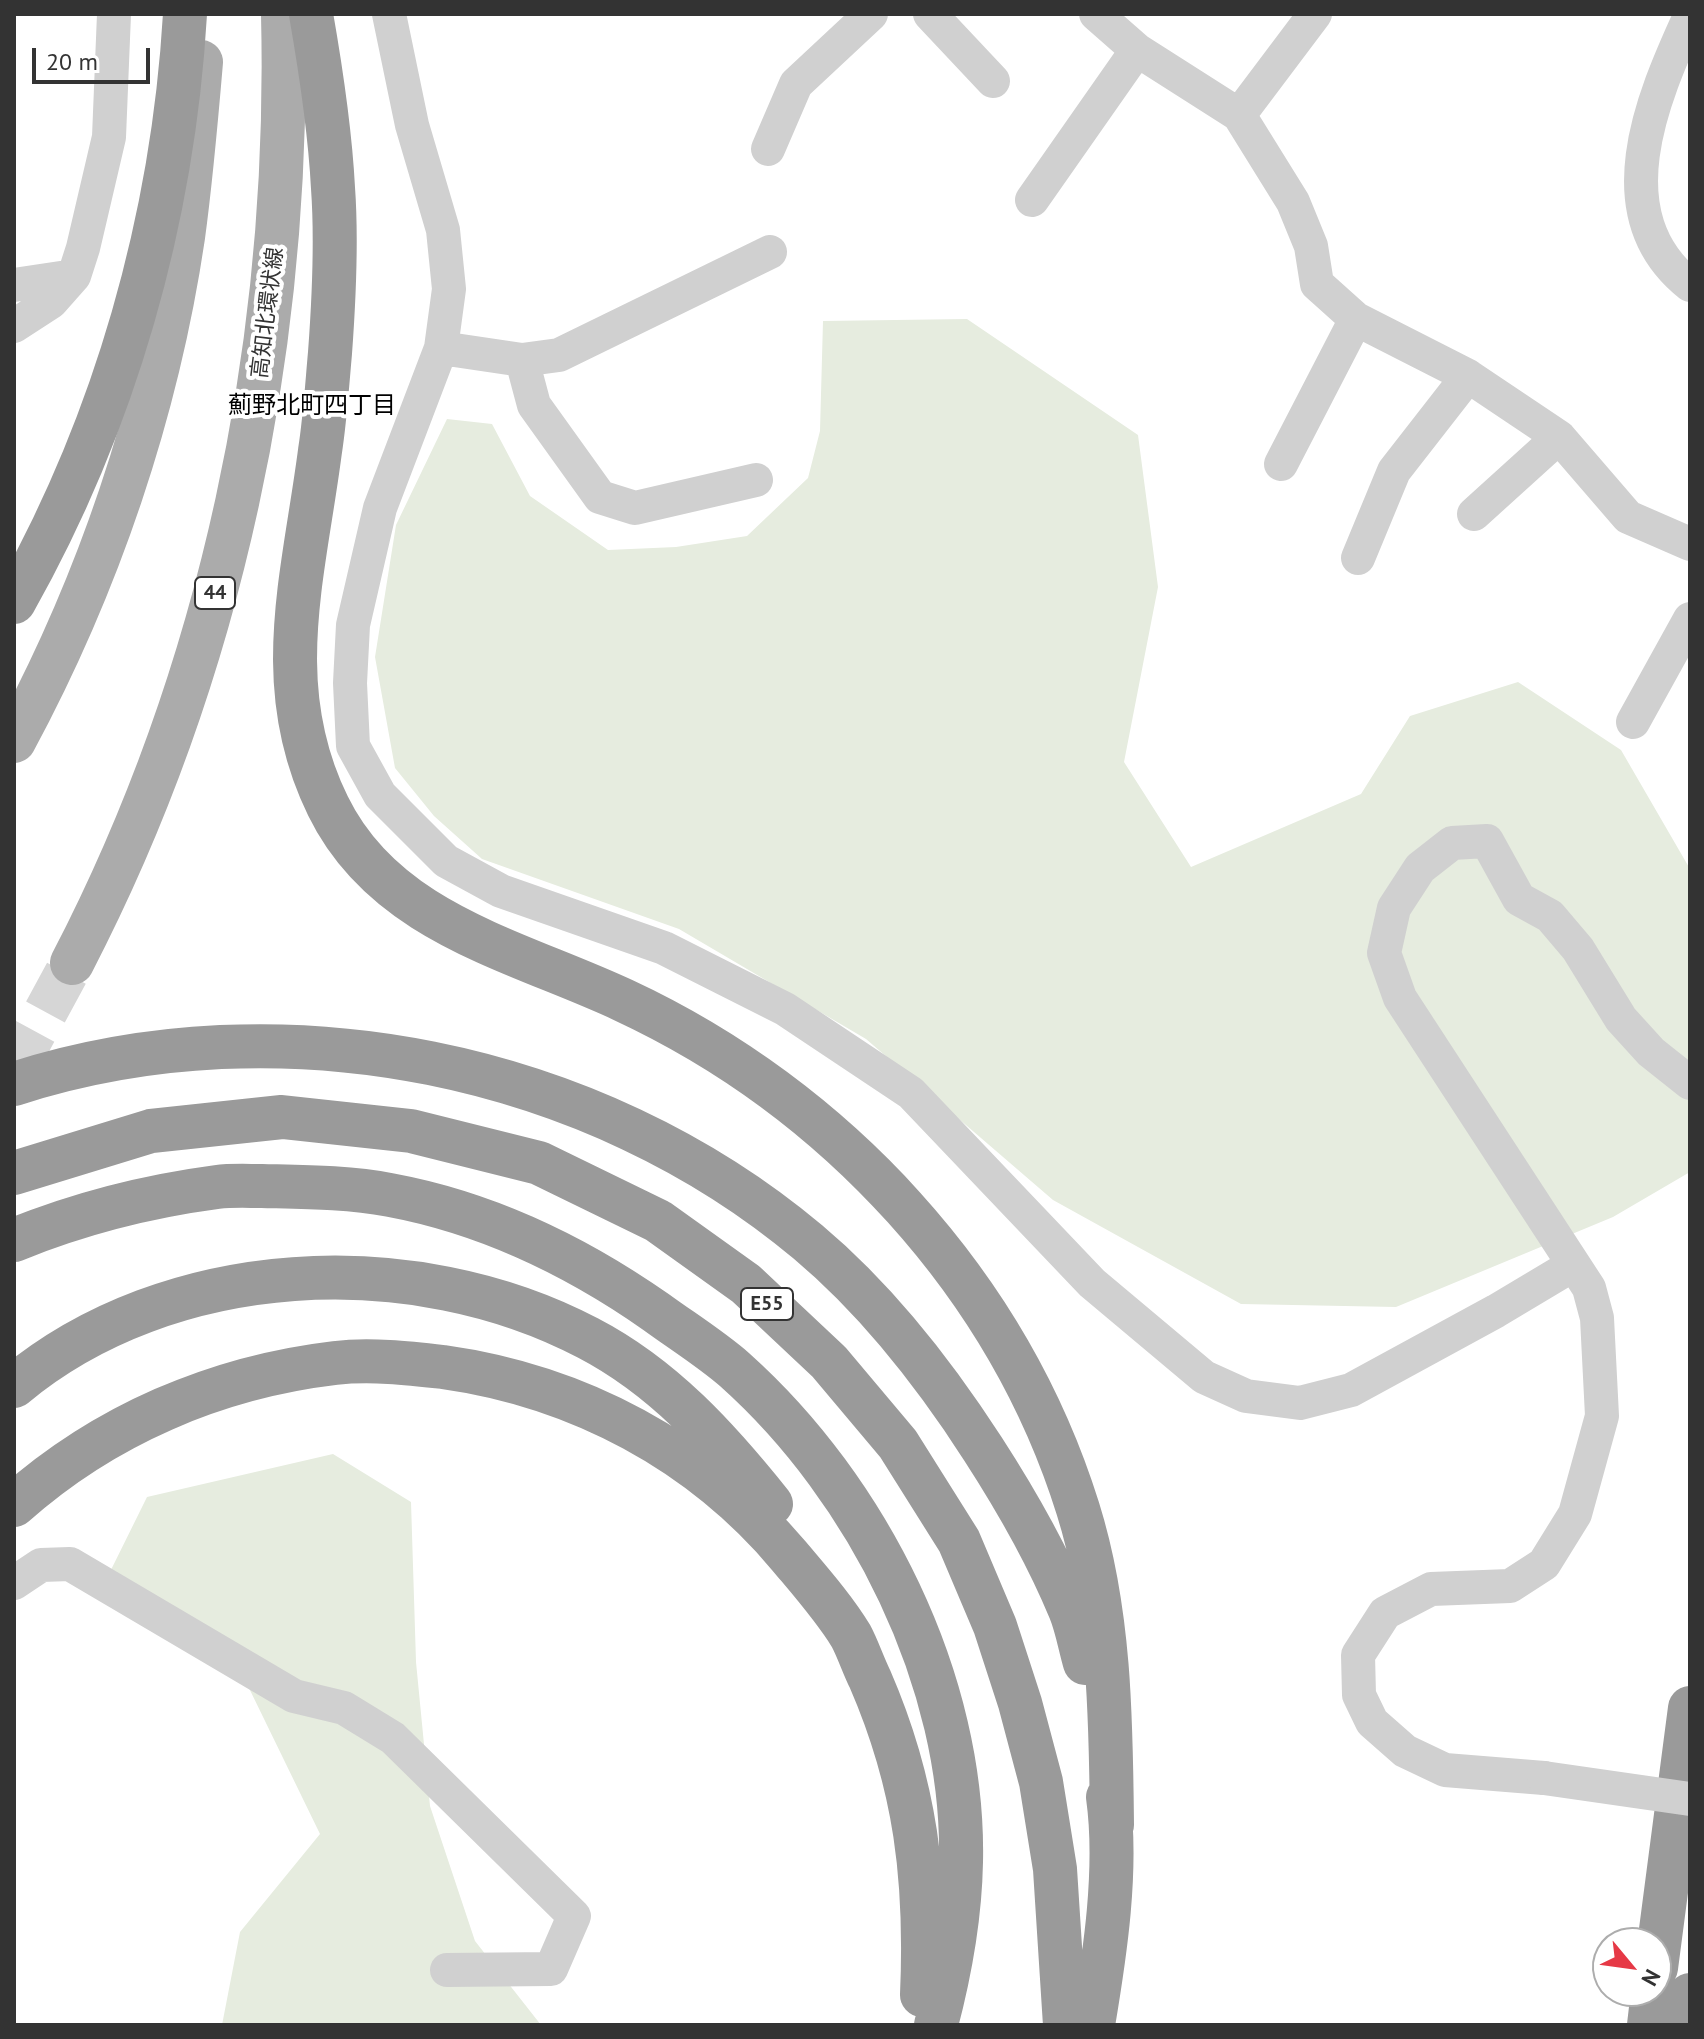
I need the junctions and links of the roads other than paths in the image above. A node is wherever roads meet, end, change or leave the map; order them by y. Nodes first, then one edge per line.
1 (114, 14) edge
2 (185, 14) edge
3 (202, 14) edge
4 (283, 14) edge
5 (311, 14) edge
6 (389, 14) edge
7 (871, 14) edge
8 (930, 14) edge
9 (1096, 14) edge
10 (1315, 14) edge
11 (1690, 16) edge
12 (1137, 50) junction
13 (993, 81) dead end
14 (1239, 115) junction
15 (768, 149) dead end
16 (1032, 200) dead end
17 (770, 252) dead end
18 (74, 276) junction
19 (14, 285) edge
20 (1690, 285) edge
21 (1356, 319) junction
22 (14, 326) edge
23 (441, 348) junction
24 (522, 360) junction
25 (1468, 376) junction
26 (130, 395) junction
27 (1559, 437) junction
28 (1281, 464) dead end
29 (756, 480) dead end
30 (1474, 514) dead end
31 (1690, 544) edge
32 (1358, 558) dead end
33 (14, 602) edge
34 (1690, 619) edge
35 (1633, 722) dead end
36 (14, 741) edge
37 (72, 963) tunnel mouth
38 (1690, 1083) edge
39 (14, 1084) edge
40 (14, 1173) edge
41 (14, 1240) edge
42 (1573, 1265) junction
43 (14, 1386) edge
44 (14, 1505) edge
45 (14, 1583) edge
46 (851, 1636) junction
47 (1690, 1708) edge
48 (1690, 1799) edge
49 (1112, 1825) junction
50 (1661, 1927) edge
51 (447, 1970) dead end
52 (1690, 1995) edge
53 (921, 2025) edge
54 (936, 2025) edge
55 (1065, 2025) edge
56 (1093, 2025) edge
57 (1686, 2025) edge

1 - 18 street
2 - 26 highway
3 - 26 main road
4 - 37 main road, 高知北環状線 / 44
5 - 49 highway
6 - 23 street
7 - 15 street
8 - 13 street
9 - 12 street
10 - 14 street
11 - 20 street
12 - 14 street
12 - 16 street
14 - 21 street
17 - 24 street
18 - 19 street
18 - 22 street
21 - 25 street
21 - 28 street
23 - 24 street
23 - 42 street
24 - 29 street
25 - 27 street
25 - 32 street
26 - 33 highway
26 - 36 main road
27 - 30 street
27 - 31 street
34 - 35 street
38 - 42 street
39 - 49 highway
40 - 55 highway, E55
41 - 54 highway
42 - 48 street, bridge
43 - 46 highway
44 - 46 highway
45 - 51 street
46 - 53 highway
47 - 50 highway
49 - 56 highway
52 - 57 highway

